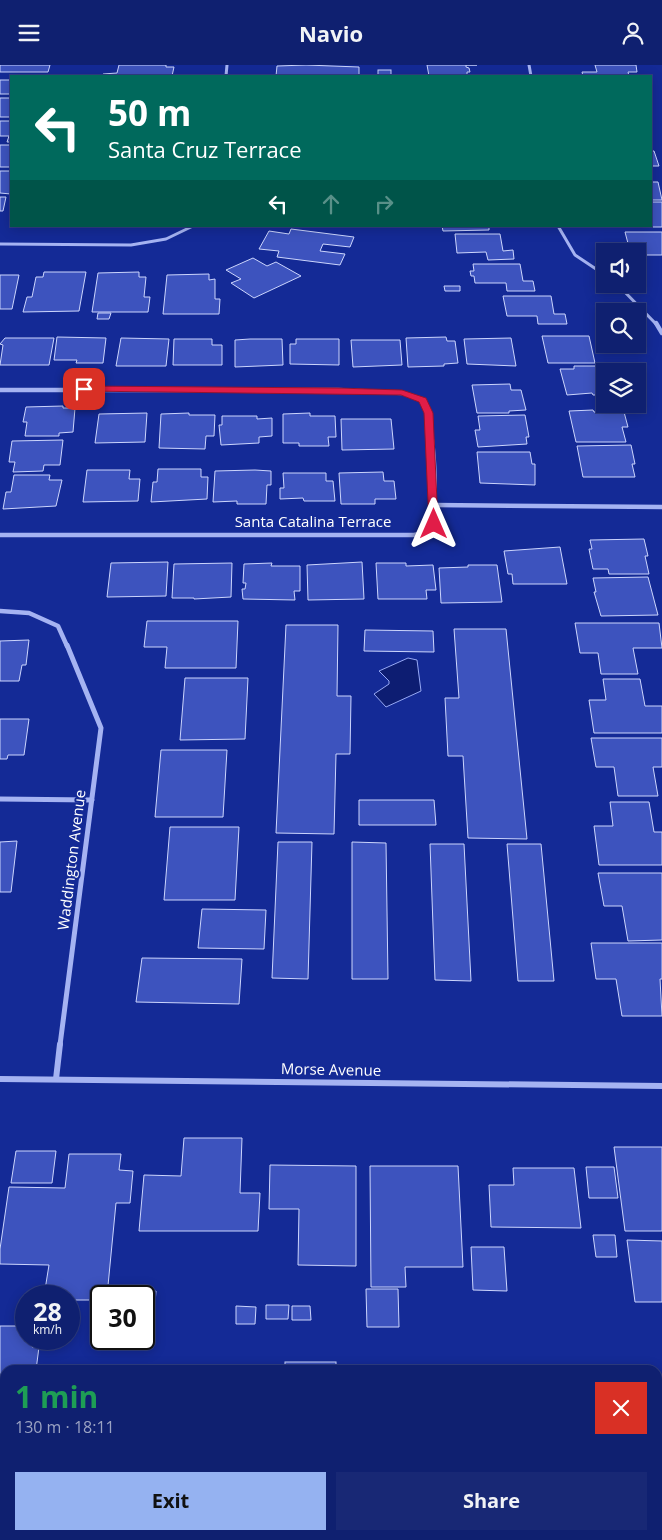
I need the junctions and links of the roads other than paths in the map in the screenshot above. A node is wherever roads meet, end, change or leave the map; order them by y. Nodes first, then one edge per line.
1 (191, 227) edge
2 (559, 227) edge
3 (0, 244) edge
4 (596, 269) edge
5 (626, 293) edge
6 (662, 331) edge
7 (0, 390) edge
8 (434, 505) junction
9 (662, 507) edge
10 (0, 535) edge
11 (0, 611) edge
12 (0, 799) edge
13 (92, 800) junction
14 (0, 1079) edge
15 (56, 1079) junction
16 (662, 1086) edge

1 - 3 street
2 - 4 street
5 - 6 street
7 - 8 street
8 - 9 street
8 - 10 street, Santa Catalina Terrace
11 - 13 street, Waddington Avenue
12 - 13 street
13 - 15 street, Waddington Avenue
14 - 15 street, Morse Avenue
15 - 16 street, Morse Avenue

